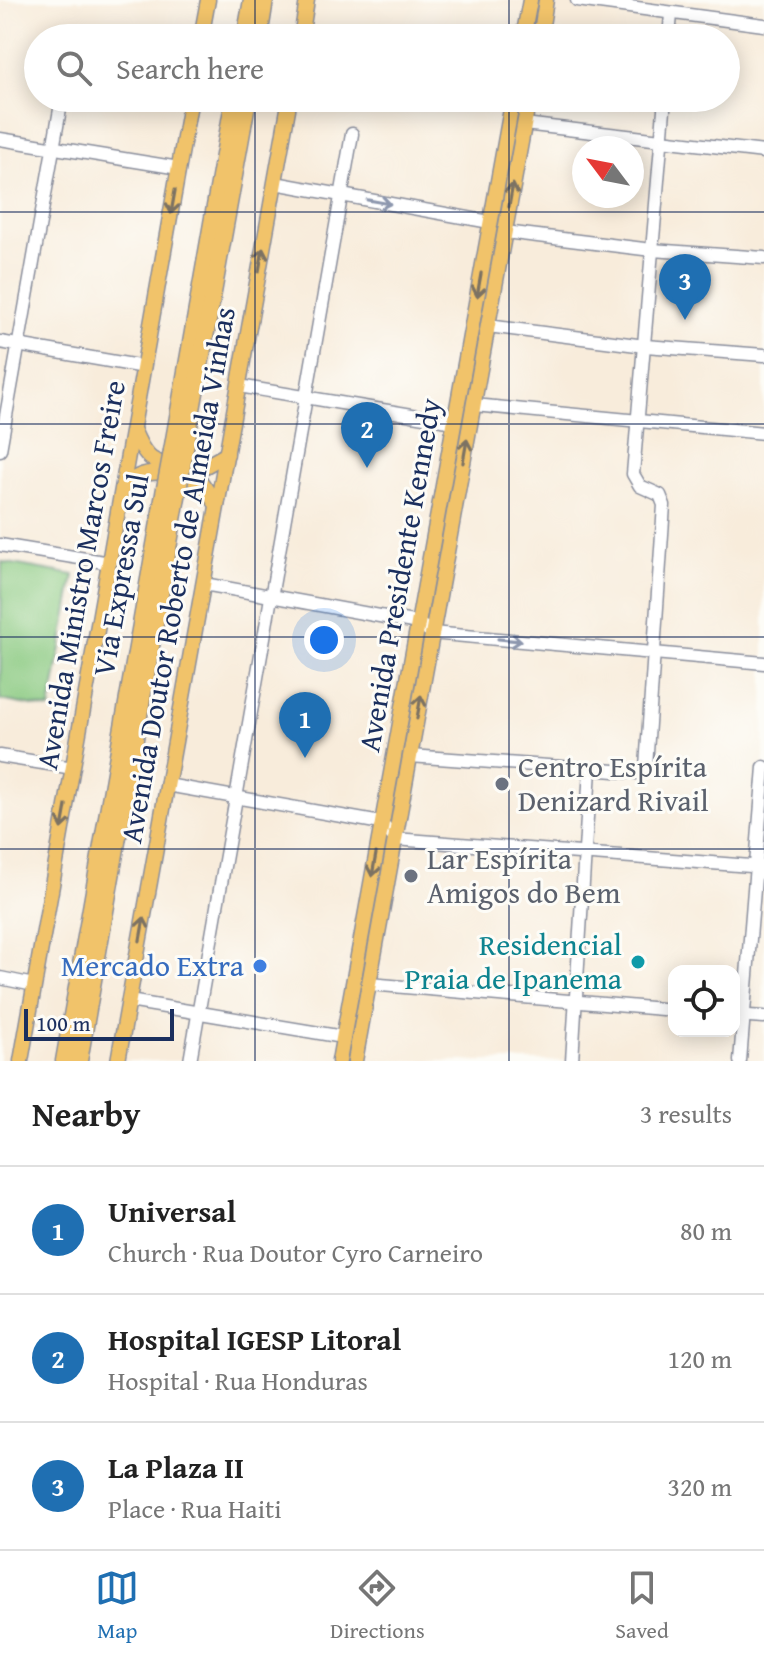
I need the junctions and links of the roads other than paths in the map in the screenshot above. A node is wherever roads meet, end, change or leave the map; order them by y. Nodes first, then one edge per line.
1 (208, 0) edge
2 (252, 0) edge
3 (265, 0) edge
4 (307, 0) edge
5 (530, 0) edge
6 (546, 0) edge
7 (577, 0) edge
8 (671, 14) junction
9 (204, 24) edge
10 (248, 24) edge
11 (261, 24) edge
12 (303, 24) edge
13 (526, 24) edge
14 (542, 24) edge
15 (670, 24) edge
16 (764, 25) edge
17 (60, 112) edge
18 (189, 112) edge
19 (232, 112) edge
20 (245, 112) edge
21 (288, 112) edge
22 (510, 112) edge
23 (526, 112) edge
24 (664, 112) edge
25 (524, 124) junction
26 (352, 134) dead end
27 (0, 139) edge
28 (663, 141) junction
29 (54, 148) junction
30 (764, 152) edge
31 (179, 168) junction
32 (275, 183) junction
33 (341, 195) junction
34 (490, 222) junction
35 (505, 232) junction
36 (652, 250) junction
37 (764, 258) edge
38 (488, 326) junction
39 (0, 342) edge
40 (21, 345) junction
41 (645, 346) junction
42 (764, 355) edge
43 (144, 367) junction
44 (239, 386) junction
45 (306, 397) junction
46 (474, 405) junction
47 (454, 422) junction
48 (638, 422) junction
49 (133, 429) junction
50 (764, 433) edge
51 (0, 450) edge
52 (178, 452) junction
53 (227, 454) junction
54 (123, 488) junction
55 (217, 505) junction
56 (0, 545) edge
57 (110, 563) junction
58 (204, 584) junction
59 (271, 596) junction
60 (418, 623) junction
61 (432, 633) junction
62 (654, 653) junction
63 (764, 663) edge
64 (0, 756) edge
65 (410, 756) junction
66 (764, 767) edge
67 (73, 768) junction
68 (590, 769) junction
69 (167, 785) junction
70 (236, 798) junction
71 (381, 823) junction
72 (395, 839) junction
73 (587, 856) junction
74 (759, 866) edge
75 (0, 978) edge
76 (86, 981) junction
77 (369, 984) junction
78 (34, 985) junction
79 (129, 1001) junction
80 (576, 1001) junction
81 (740, 1008) edge
82 (668, 1009) edge
83 (199, 1013) junction
84 (740, 1016) edge
85 (764, 1017) edge
86 (343, 1037) junction
87 (739, 1037) edge
88 (21, 1061) edge
89 (64, 1061) edge
90 (79, 1061) edge
91 (118, 1061) edge
92 (190, 1061) edge
93 (339, 1061) edge
94 (355, 1061) edge
95 (572, 1061) edge
96 (740, 1061) edge

1 - 9 main road
2 - 10 highway
3 - 11 highway
4 - 12 main road
5 - 13 main road
6 - 14 main road
7 - 8 street
8 - 15 street
8 - 16 street
17 - 29 street
18 - 31 main road, Avenida Ministro Marcos Freire
19 - 52 highway, Via Expressa Sul
20 - 52 highway, Via Expressa Sul
21 - 32 main road, Avenida Doutor Roberto de Almeida Vinhas
22 - 34 main road, Avenida Presidente Kennedy
23 - 25 main road, Avenida Presidente Kennedy
24 - 28 street
25 - 28 street
35 -> 25 main road, Avenida Presidente Kennedy
26 - 33 street
27 - 29 street
28 - 30 street
28 - 36 street
29 - 31 street
29 - 40 street
31 -> 43 main road, Avenida Ministro Marcos Freire
32 - 33 street
44 -> 32 main road, Avenida Doutor Roberto de Almeida Vinhas
33 -> 34 street
33 - 45 street
34 -> 47 main road, Avenida Presidente Kennedy
35 - 36 street
35 - 38 main road, Avenida Presidente Kennedy
36 - 37 street
36 - 41 street
38 - 41 street
38 - 46 main road, Avenida Presidente Kennedy
39 - 40 street
40 - 43 street
40 - 51 street
41 - 42 street
41 - 48 street
43 - 49 main road, Avenida Ministro Marcos Freire
44 - 45 street
44 - 53 main road, Avenida Doutor Roberto de Almeida Vinhas
45 - 47 street
45 - 59 street
46 - 48 street
61 -> 46 main road, Avenida Presidente Kennedy
47 - 60 main road, Avenida Presidente Kennedy
48 - 50 street
48 - 62 street
49 - 53 main road
49 - 54 main road, Avenida Ministro Marcos Freire
52 - 76 highway, Via Expressa Sul, bridge
53 - 55 main road, Avenida Doutor Roberto de Almeida Vinhas
54 - 55 main road
54 - 57 main road, Avenida Ministro Marcos Freire
55 - 58 main road, Avenida Doutor Roberto de Almeida Vinhas
56 - 57 street
57 - 67 main road, Avenida Ministro Marcos Freire
58 - 59 street
58 - 69 main road, Avenida Doutor Roberto de Almeida Vinhas
59 - 60 street
59 - 70 street
60 - 61 street
60 - 71 main road, Avenida Presidente Kennedy
61 -> 62 street
65 -> 61 main road, Avenida Presidente Kennedy
62 - 63 street
62 - 68 street
64 - 67 street
65 - 68 street
65 - 72 main road, Avenida Presidente Kennedy
66 - 74 street
67 -> 78 main road, Avenida Ministro Marcos Freire
68 - 73 street
69 - 70 street
79 -> 69 main road, Avenida Doutor Roberto de Almeida Vinhas
70 - 71 street
70 - 83 street
71 - 72 street
71 -> 86 main road, Avenida Presidente Kennedy
72 - 73 street
72 - 77 main road, Avenida Presidente Kennedy
73 - 74 street
73 - 80 street
74 - 81 street
75 - 78 street
76 - 89 highway, Via Expressa Sul
76 - 90 highway, Via Expressa Sul
77 - 80 street
77 - 94 main road, Avenida Presidente Kennedy
78 - 88 main road, Avenida Ministro Marcos Freire
79 - 83 street
79 - 91 main road, Avenida Doutor Roberto de Almeida Vinhas
80 - 82 street
80 - 95 street
83 - 86 street
83 - 92 street
84 - 85 street
86 - 93 main road, Avenida Presidente Kennedy
87 - 96 street

